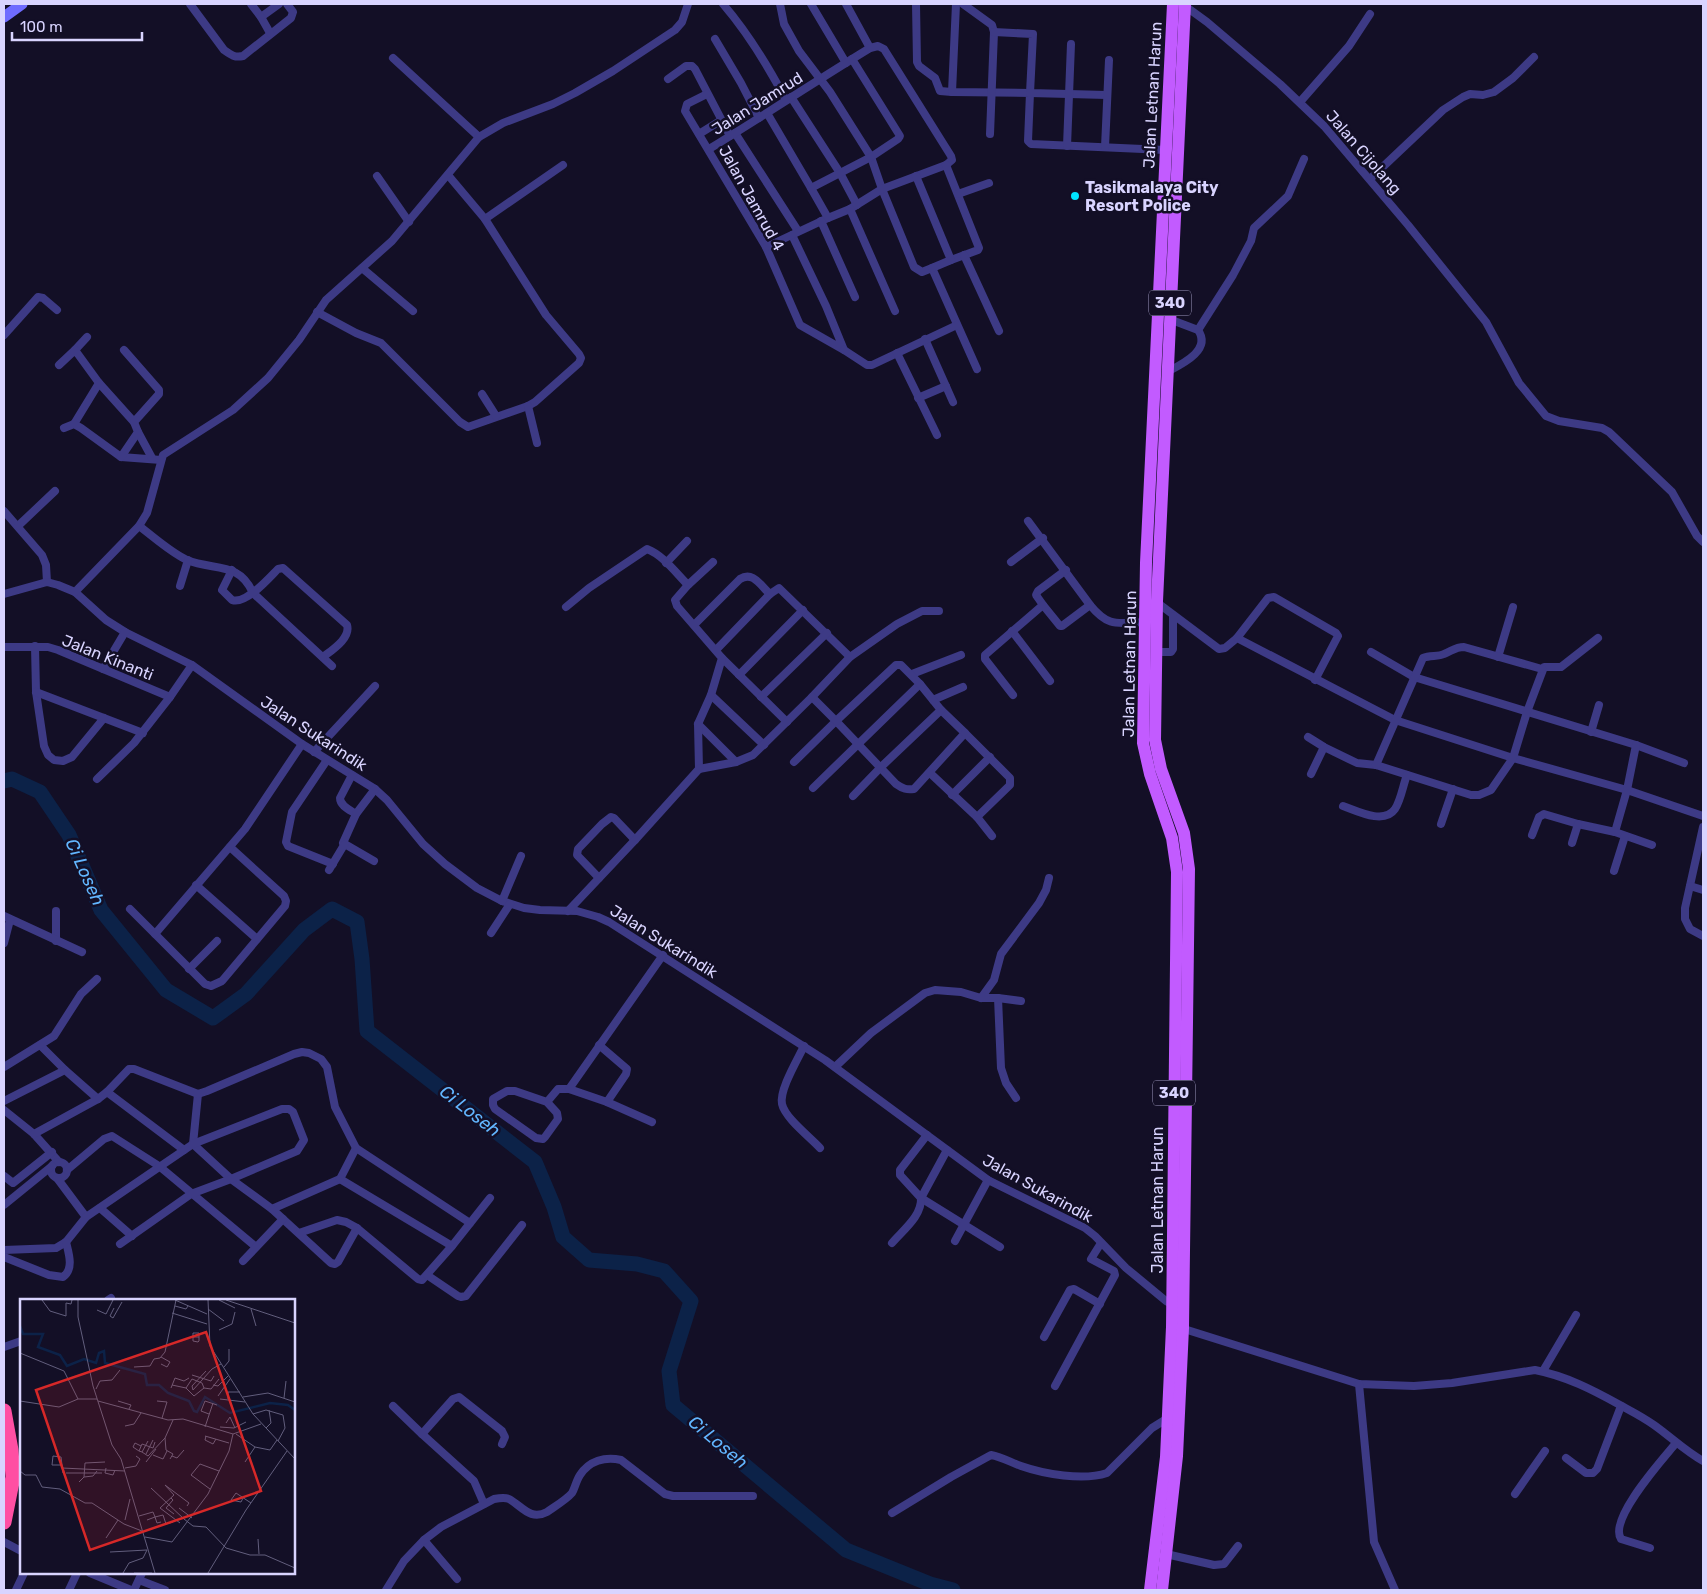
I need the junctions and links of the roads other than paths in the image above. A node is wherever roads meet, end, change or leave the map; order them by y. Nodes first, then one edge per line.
1 (22, 4) edge
2 (190, 4) edge
3 (251, 4) edge
4 (278, 4) edge
5 (287, 4) edge
6 (688, 4) edge
7 (723, 4) edge
8 (780, 4) edge
9 (811, 4) edge
10 (846, 4) edge
11 (916, 4) edge
12 (956, 4) edge
13 (963, 4) edge
14 (1181, 5) edge
15 (1370, 14) dead end
16 (260, 17) junction
17 (4, 18) edge
18 (994, 32) junction
19 (270, 33) junction
20 (715, 39) dead end
21 (1071, 44) dead end
22 (870, 48) junction
23 (1534, 57) dead end
24 (393, 58) dead end
25 (1109, 60) dead end
26 (849, 61) junction
27 (668, 79) dead end
28 (820, 80) junction
29 (952, 92) junction
30 (992, 93) junction
31 (1030, 93) junction
32 (707, 94) junction
33 (1069, 94) junction
34 (1107, 95) junction
35 (788, 98) junction
36 (1300, 102) junction
37 (1174, 107) junction
38 (767, 113) junction
39 (759, 118) junction
40 (720, 121) junction
41 (699, 134) junction
42 (990, 134) dead end
43 (732, 135) junction
44 (479, 137) junction
45 (1066, 146) junction
46 (1105, 147) junction
47 (709, 149) junction
48 (1166, 150) junction
49 (871, 157) junction
50 (1304, 159) dead end
51 (946, 164) junction
52 (563, 165) dead end
53 (840, 173) junction
54 (376, 176) dead end
55 (448, 176) junction
56 (916, 176) junction
57 (1370, 179) junction
58 (989, 183) dead end
59 (811, 188) junction
60 (882, 189) junction
61 (958, 194) junction
62 (854, 207) junction
63 (485, 219) junction
64 (824, 219) junction
65 (409, 222) junction
66 (795, 233) junction
67 (766, 247) junction
68 (964, 255) junction
69 (951, 260) junction
70 (362, 268) junction
71 (932, 268) junction
72 (855, 297) dead end
73 (57, 310) dead end
74 (413, 311) dead end
75 (895, 311) dead end
76 (317, 312) junction
77 (1170, 319) junction
78 (957, 325) junction
79 (1198, 330) junction
80 (999, 331) dead end
81 (4, 335) edge
82 (87, 337) dead end
83 (925, 339) junction
84 (75, 350) junction
85 (124, 350) dead end
86 (844, 350) junction
87 (897, 354) junction
88 (59, 365) dead end
89 (977, 369) dead end
90 (1163, 379) junction
91 (99, 383) junction
92 (946, 386) junction
93 (482, 394) dead end
94 (918, 398) junction
95 (953, 402) dead end
96 (528, 406) junction
97 (496, 416) junction
98 (134, 422) junction
99 (74, 424) junction
100 (64, 428) dead end
101 (138, 432) junction
102 (937, 435) dead end
103 (536, 443) dead end
104 (121, 457) junction
105 (156, 459) junction
106 (55, 490) dead end
107 (4, 511) edge
108 (1028, 521) dead end
109 (18, 526) junction
110 (139, 526) junction
111 (1042, 538) junction
112 (687, 541) dead end
113 (1703, 542) edge
114 (188, 560) junction
115 (713, 562) dead end
116 (1011, 562) dead end
117 (666, 563) junction
118 (232, 570) junction
119 (1066, 570) junction
120 (47, 582) junction
121 (688, 585) junction
122 (180, 586) dead end
123 (75, 592) junction
124 (253, 593) junction
125 (4, 594) edge
126 (770, 594) junction
127 (1152, 600) junction
128 (1042, 605) junction
129 (1090, 605) junction
130 (566, 607) dead end
131 (1513, 607) dead end
132 (803, 610) junction
133 (939, 611) dead end
134 (1173, 616) junction
135 (1145, 622) junction
136 (694, 625) junction
137 (1012, 631) junction
138 (125, 632) junction
139 (827, 633) junction
140 (1237, 638) junction
141 (1598, 638) dead end
142 (34, 646) junction
143 (4, 647) edge
144 (716, 650) junction
145 (1157, 652) junction
146 (1371, 652) dead end
147 (961, 654) dead end
148 (1498, 656) junction
149 (850, 657) junction
150 (323, 658) junction
151 (722, 658) junction
152 (192, 664) junction
153 (332, 666) dead end
154 (103, 669) junction
155 (1542, 669) junction
156 (912, 674) junction
157 (739, 675) junction
158 (1414, 677) junction
159 (1050, 680) dead end
160 (1315, 680) junction
161 (920, 684) junction
162 (375, 686) dead end
163 (963, 687) dead end
164 (36, 692) junction
165 (711, 695) junction
166 (1013, 695) dead end
167 (761, 697) junction
168 (812, 697) junction
169 (170, 698) junction
170 (933, 700) junction
171 (1600, 705) dead end
172 (941, 710) junction
173 (1527, 712) junction
174 (104, 718) junction
175 (836, 720) junction
176 (1395, 720) junction
177 (786, 722) junction
178 (698, 724) junction
179 (1591, 732) junction
180 (143, 733) junction
181 (966, 733) junction
182 (1308, 737) dead end
183 (858, 742) junction
184 (302, 744) junction
185 (764, 745) junction
186 (1636, 745) junction
187 (1324, 747) junction
188 (314, 752) junction
189 (990, 757) junction
190 (1513, 758) junction
191 (327, 760) junction
192 (736, 762) junction
193 (794, 762) dead end
194 (1684, 763) dead end
195 (1376, 765) junction
196 (881, 767) junction
197 (699, 768) junction
198 (930, 773) junction
199 (1311, 774) dead end
200 (352, 775) junction
201 (1407, 775) junction
202 (97, 779) dead end
203 (813, 788) dead end
204 (375, 789) junction
205 (1453, 789) junction
206 (1627, 790) junction
207 (952, 795) junction
208 (853, 796) dead end
209 (1343, 806) dead end
210 (356, 814) junction
211 (1703, 816) edge
212 (977, 817) junction
213 (1441, 824) dead end
214 (1578, 824) junction
215 (1703, 827) edge
216 (1615, 832) junction
217 (1532, 835) dead end
218 (992, 836) dead end
219 (1625, 836) junction
220 (635, 840) junction
221 (1572, 843) dead end
222 (1702, 843) edge
223 (344, 845) junction
224 (1652, 845) dead end
225 (230, 847) junction
226 (522, 856) dead end
227 (374, 861) dead end
228 (1614, 871) dead end
229 (600, 878) junction
230 (1049, 878) dead end
231 (196, 885) junction
232 (1690, 886) junction
233 (1703, 890) edge
234 (506, 902) junction
235 (130, 909) dead end
236 (56, 911) dead end
237 (568, 911) junction
238 (7, 918) edge
239 (491, 933) dead end
240 (155, 934) junction
241 (1703, 936) edge
242 (257, 939) junction
243 (56, 941) junction
244 (217, 941) dead end
245 (4, 943) edge
246 (82, 952) dead end
247 (663, 955) junction
248 (189, 968) junction
249 (97, 979) dead end
250 (981, 998) junction
251 (998, 998) junction
252 (1021, 1001) dead end
253 (40, 1045) junction
254 (599, 1046) junction
255 (804, 1046) junction
256 (4, 1067) edge
257 (835, 1067) junction
258 (65, 1070) junction
259 (1180, 1078) junction
260 (569, 1088) junction
261 (107, 1092) junction
262 (198, 1094) junction
263 (98, 1098) junction
264 (1016, 1098) dead end
265 (4, 1101) edge
266 (547, 1102) junction
267 (606, 1102) junction
268 (4, 1110) edge
269 (652, 1122) dead end
270 (34, 1134) junction
271 (927, 1135) junction
272 (193, 1144) junction
273 (356, 1148) junction
274 (820, 1148) dead end
275 (184, 1150) junction
276 (947, 1150) junction
277 (52, 1152) junction
278 (55, 1164) junction
279 (159, 1166) junction
280 (67, 1170) junction
281 (4, 1176) edge
282 (57, 1178) junction
283 (231, 1179) junction
284 (340, 1179) junction
285 (988, 1180) junction
286 (13, 1183) junction
287 (22, 1190) junction
288 (191, 1194) junction
289 (490, 1198) dead end
290 (921, 1198) junction
291 (4, 1204) edge
292 (100, 1208) junction
293 (272, 1209) junction
294 (86, 1217) junction
295 (283, 1219) junction
296 (470, 1223) junction
297 (522, 1225) dead end
298 (964, 1226) junction
299 (356, 1228) junction
300 (299, 1233) junction
301 (132, 1236) junction
302 (955, 1240) dead end
303 (66, 1242) junction
304 (892, 1243) dead end
305 (1101, 1243) junction
306 (120, 1244) dead end
307 (452, 1246) junction
308 (256, 1247) junction
309 (1000, 1247) dead end
310 (4, 1250) edge
311 (4, 1256) edge
312 (243, 1260) dead end
313 (427, 1275) junction
314 (1100, 1304) junction
315 (1177, 1307) junction
316 (1576, 1315) dead end
317 (1177, 1327) junction
318 (1044, 1337) dead end
319 (20, 1341) edge
320 (4, 1347) edge
321 (1543, 1371) junction
322 (1359, 1384) junction
323 (1055, 1386) dead end
324 (393, 1406) dead end
325 (1621, 1406) junction
326 (4, 1411) edge
327 (1168, 1418) junction
328 (422, 1434) junction
329 (1676, 1443) junction
330 (502, 1444) dead end
331 (1545, 1451) dead end
332 (1566, 1458) dead end
333 (1703, 1461) edge
334 (17, 1476) edge
335 (1514, 1494) dead end
336 (753, 1496) dead end
337 (484, 1504) junction
338 (892, 1513) dead end
339 (4, 1522) edge
340 (426, 1539) junction
341 (4, 1542) edge
342 (1238, 1546) dead end
343 (1650, 1548) dead end
344 (20, 1550) edge
345 (1166, 1554) junction
346 (24, 1574) edge
347 (75, 1574) edge
348 (92, 1574) edge
349 (140, 1576) edge
350 (457, 1579) dead end
351 (16, 1590) edge
352 (69, 1590) edge
353 (132, 1590) edge
354 (165, 1590) edge
355 (386, 1590) edge
356 (1150, 1590) edge
357 (1162, 1590) edge
358 (1395, 1590) edge

1 - 17 main road
2 - 19 street
3 - 16 street
4 - 16 street
5 - 19 street
6 - 44 street
7 - 35 street
8 - 28 street
9 - 26 street
10 - 22 street
11 - 29 street
12 - 29 street
13 - 18 street
14 - 36 street, Jalan Cijolang
14 - 37 main road, Jalan Letnan Harun / 340
15 - 36 street
16 - 19 street
18 - 30 street
18 - 31 street
20 - 39 street
21 - 33 street
22 - 26 street, Jalan Jamrud
22 - 51 street
23 - 57 street
24 - 44 street
25 - 34 street
26 - 28 street, Jalan Jamrud
26 - 49 street
27 - 32 street
28 - 35 street, Jalan Jamrud
28 - 49 street
29 - 30 street
30 - 31 street
30 - 42 street
31 - 33 street
31 - 45 street
32 - 40 street
32 - 41 street, Jalan Jamrud 4
33 - 34 street
33 - 45 street
34 - 46 street
35 - 38 street, Jalan Jamrud
35 - 53 street
36 - 57 street, Jalan Cijolang
37 - 48 main road, Jalan Letnan Harun / 340
37 - 77 main road, Jalan Letnan Harun / 340
38 - 39 street, Jalan Jamrud
38 - 59 street
39 - 43 street, Jalan Jamrud
40 - 41 street
40 - 43 street
41 - 47 street, Jalan Jamrud 4
43 - 47 street, Jalan Jamrud
43 - 66 street
44 - 55 street
45 - 46 street
46 - 48 street
47 - 67 street, Jalan Jamrud 4
48 - 90 main road, Jalan Letnan Harun / 340
49 - 53 street
49 - 60 street
50 - 79 street
51 - 56 street
51 - 61 street
52 - 63 street
53 - 59 street
53 - 62 street
54 - 65 street
55 - 63 street
55 - 65 street
56 - 60 street
56 - 69 street
57 - 113 street, Jalan Cijolang
58 - 61 street
59 - 64 street
60 - 62 street
60 - 71 street
61 - 68 street
62 - 64 street
62 - 75 street
63 - 96 street
64 - 66 street
64 - 72 street
65 - 70 street
66 - 67 street
66 - 86 street
67 - 86 street, Jalan Jamrud 4
68 - 69 street
68 - 80 street
69 - 71 street
70 - 74 street
70 - 76 street
71 - 78 street
73 - 81 street
76 - 97 street
76 - 105 street
77 - 79 street
77 - 90 main road, Jalan Letnan Harun / 340
78 - 83 street
78 - 89 street
79 - 90 street
82 - 84 street
83 - 87 street
83 - 92 street
84 - 88 street
84 - 91 street
85 - 98 street
86 - 87 street
87 - 94 street
90 - 127 main road, Jalan Letnan Harun / 340
91 - 98 street
91 - 99 street
92 - 94 street
92 - 95 street
93 - 97 street
94 - 102 street
96 - 97 street
96 - 103 street
98 - 101 street
99 - 100 street
99 - 104 street
101 - 104 street
101 - 105 street
104 - 105 street
105 - 110 street
106 - 109 street
107 - 109 street
108 - 111 street
109 - 120 street
110 - 114 street
110 - 123 street
111 - 116 street
111 - 119 street
112 - 117 street
114 - 118 street
114 - 122 street
115 - 121 street
117 - 121 street
117 - 130 street
118 - 124 street
118 - 124 street
119 - 128 street
119 - 129 street
120 - 123 street
120 - 125 street
121 - 136 street
123 - 138 street, Jalan Sukarindik
124 - 150 street
124 - 150 street
126 - 132 street
126 - 136 street
126 - 144 street
127 - 134 street
127 - 135 main road, Jalan Letnan Harun / 340
127 - 145 main road, Jalan Letnan Harun / 340
128 - 129 street
128 - 137 street
129 - 135 street
131 - 148 street
132 - 139 street
132 - 157 street
133 - 149 street
134 - 140 street
134 - 145 street
135 - 259 main road, Jalan Letnan Harun / 340
136 - 144 street
137 - 159 street
137 - 166 street
138 - 152 street, Jalan Sukarindik
138 - 154 street
139 - 149 street
139 - 167 street
140 - 160 street
140 - 160 street
141 - 155 street
142 - 143 street, Jalan Kinanti
142 - 154 street, Jalan Kinanti
142 - 164 street
144 - 151 street
145 - 259 main road, Jalan Letnan Harun / 340
146 - 158 street
147 - 156 street
148 - 155 street
148 - 158 street
149 - 168 street
150 - 153 street
151 - 157 street
151 - 165 street
152 - 169 street
152 - 184 street, Jalan Sukarindik
154 - 169 street, Jalan Kinanti
155 - 173 street
156 - 161 street
156 - 175 street
157 - 167 street
158 - 173 street
158 - 176 street
160 - 176 street
161 - 170 street
161 - 183 street
162 - 188 street
163 - 170 street
164 - 174 street
164 - 174 street
165 - 178 street
165 - 185 street
167 - 177 street
168 - 175 street
168 - 177 street
169 - 180 street
170 - 172 street
171 - 179 street
172 - 181 street
172 - 196 street
173 - 179 street
173 - 190 street
174 - 180 street
175 - 183 street
175 - 193 street
176 - 190 street
176 - 195 street
177 - 185 street
178 - 192 street
178 - 197 street
179 - 186 street
180 - 202 street
181 - 189 street
181 - 198 street
182 - 187 street
183 - 196 street
183 - 203 street
184 - 188 street, Jalan Sukarindik
184 - 225 street
185 - 192 street
186 - 194 street
186 - 206 street
187 - 195 street
187 - 199 street
188 - 191 street, Jalan Sukarindik
189 - 207 street
189 - 212 street
190 - 205 street
190 - 206 street
191 - 200 street, Jalan Sukarindik
191 - 223 street
192 - 197 street
195 - 201 street
196 - 198 street
196 - 208 street
197 - 220 street
198 - 207 street
200 - 204 street, Jalan Sukarindik
200 - 210 street
201 - 205 street
201 - 209 street
204 - 210 street
204 - 234 street, Jalan Sukarindik
205 - 213 street
206 - 211 street
206 - 216 street
207 - 212 street
210 - 223 street
212 - 218 street
214 - 216 street
214 - 217 street
214 - 221 street
215 - 222 street
216 - 219 street
219 - 224 street
219 - 228 street
220 - 229 street
220 - 229 street
222 - 232 street
223 - 227 street
225 - 231 street
225 - 242 street
226 - 234 street
229 - 237 street
230 - 250 street
231 - 240 street
231 - 242 street
232 - 233 street
232 - 241 street
234 - 237 street, Jalan Sukarindik
234 - 239 street
235 - 240 street
236 - 243 street
237 - 247 street, Jalan Sukarindik
238 - 243 street
238 - 245 street
240 - 248 street
242 - 248 street
243 - 246 street
244 - 248 street
247 - 254 street
247 - 255 street, Jalan Sukarindik
249 - 253 street
250 - 251 street
250 - 257 street
251 - 252 street
251 - 264 street
253 - 256 street
253 - 258 street
254 - 260 street
254 - 267 street
255 - 257 street, Jalan Sukarindik
255 - 274 street
257 - 271 street, Jalan Sukarindik
258 - 263 street
258 - 265 street
259 - 315 main road, Jalan Letnan Harun / 340
260 - 266 street
260 - 267 street
261 - 262 street
261 - 263 street
261 - 275 street
262 - 272 street
262 - 273 street
263 - 270 street
266 - 266 street
267 - 269 street
268 - 270 street
270 - 277 street
271 - 276 street, Jalan Sukarindik
271 - 290 street
272 - 275 street
272 - 283 street
272 - 283 street
273 - 284 street
273 - 296 street
275 - 279 street
276 - 285 street, Jalan Sukarindik
276 - 290 street
277 - 278 street
277 - 286 street
278 - 280 street
278 - 282 street
278 - 287 street
279 - 280 street
279 - 288 street
279 - 292 street
280 - 282 street
281 - 286 street
282 - 294 street
283 - 288 street
283 - 293 street
284 - 293 street
284 - 307 street
285 - 298 street
285 - 305 street, Jalan Sukarindik
286 - 287 street
287 - 291 street
288 - 301 street
288 - 308 street
289 - 296 street
290 - 298 street
290 - 304 street
292 - 294 street
292 - 301 street
293 - 295 street
294 - 303 street
295 - 300 street
295 - 308 street
296 - 307 street
297 - 313 street
298 - 302 street
298 - 309 street
299 - 300 street
299 - 300 street
299 - 313 street
301 - 306 street
303 - 310 street
303 - 311 street
305 - 314 street
305 - 315 street, Jalan Sukarindik
307 - 313 street
308 - 312 street
314 - 318 street
314 - 323 street
315 - 317 main road, Jalan Letnan Harun / 340
316 - 321 street
317 - 322 street
317 - 327 main road, Jalan Letnan Harun / 340
317 - 345 main road, Jalan Letnan Harun / 340
319 - 320 street
321 - 322 street
321 - 325 street
322 - 358 street
324 - 328 street
325 - 329 street
325 - 332 street
326 - 334 highway
327 - 338 street
327 - 356 main road, Jalan Letnan Harun / 340
328 - 330 street
328 - 337 street
329 - 333 street
329 - 343 street
331 - 335 street
334 - 339 highway
336 - 337 street
337 - 340 street
340 - 350 street
340 - 355 street
341 - 344 street
342 - 345 street
345 - 357 main road, Jalan Letnan Harun / 340
346 - 351 street
347 - 352 street
348 - 353 street
349 - 353 street
349 - 354 street

